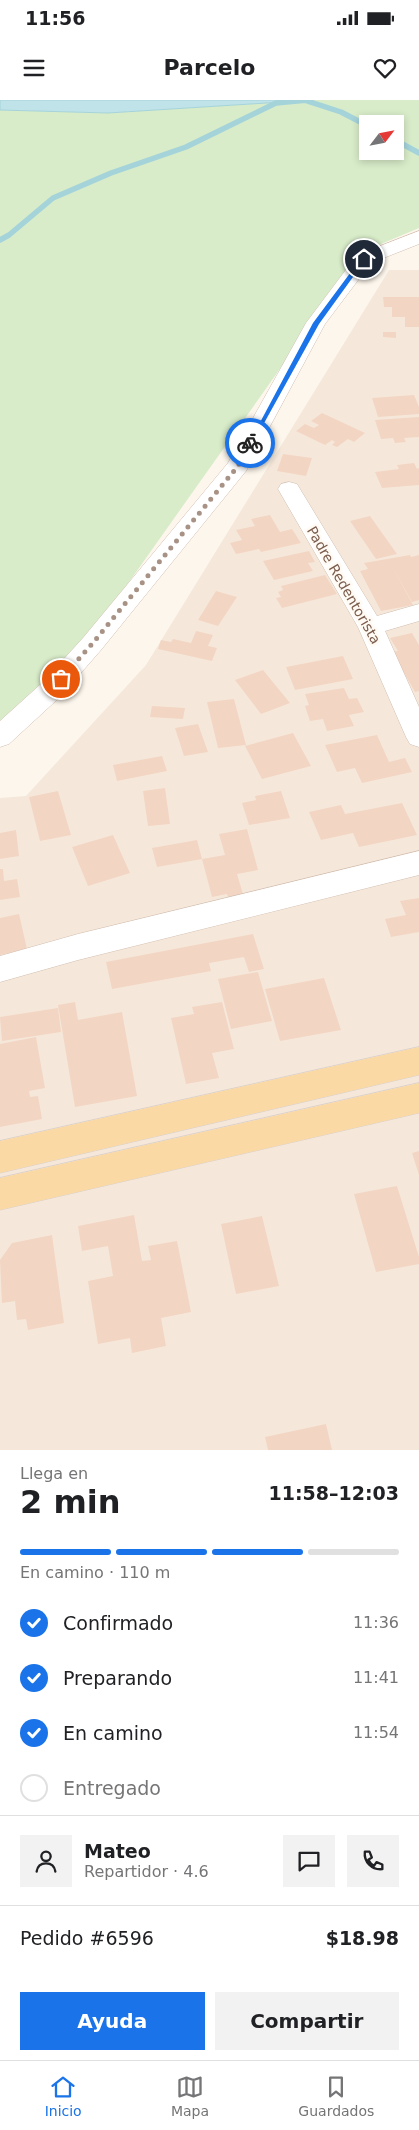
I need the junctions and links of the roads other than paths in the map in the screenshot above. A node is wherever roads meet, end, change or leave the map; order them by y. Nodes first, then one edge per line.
1 (419, 237) edge
2 (289, 489) dead end
3 (419, 612) edge
4 (371, 627) junction
5 (0, 737) edge
6 (419, 737) edge
7 (419, 863) edge
8 (0, 969) edge
9 (419, 1062) edge
10 (419, 1098) edge
11 (0, 1156) edge
12 (0, 1194) edge

1 - 5 street
2 - 4 street, Padre Redentorista
3 - 4 street
4 - 6 street, Padre Redentorista
7 - 8 street
9 - 11 main road
10 - 12 main road

